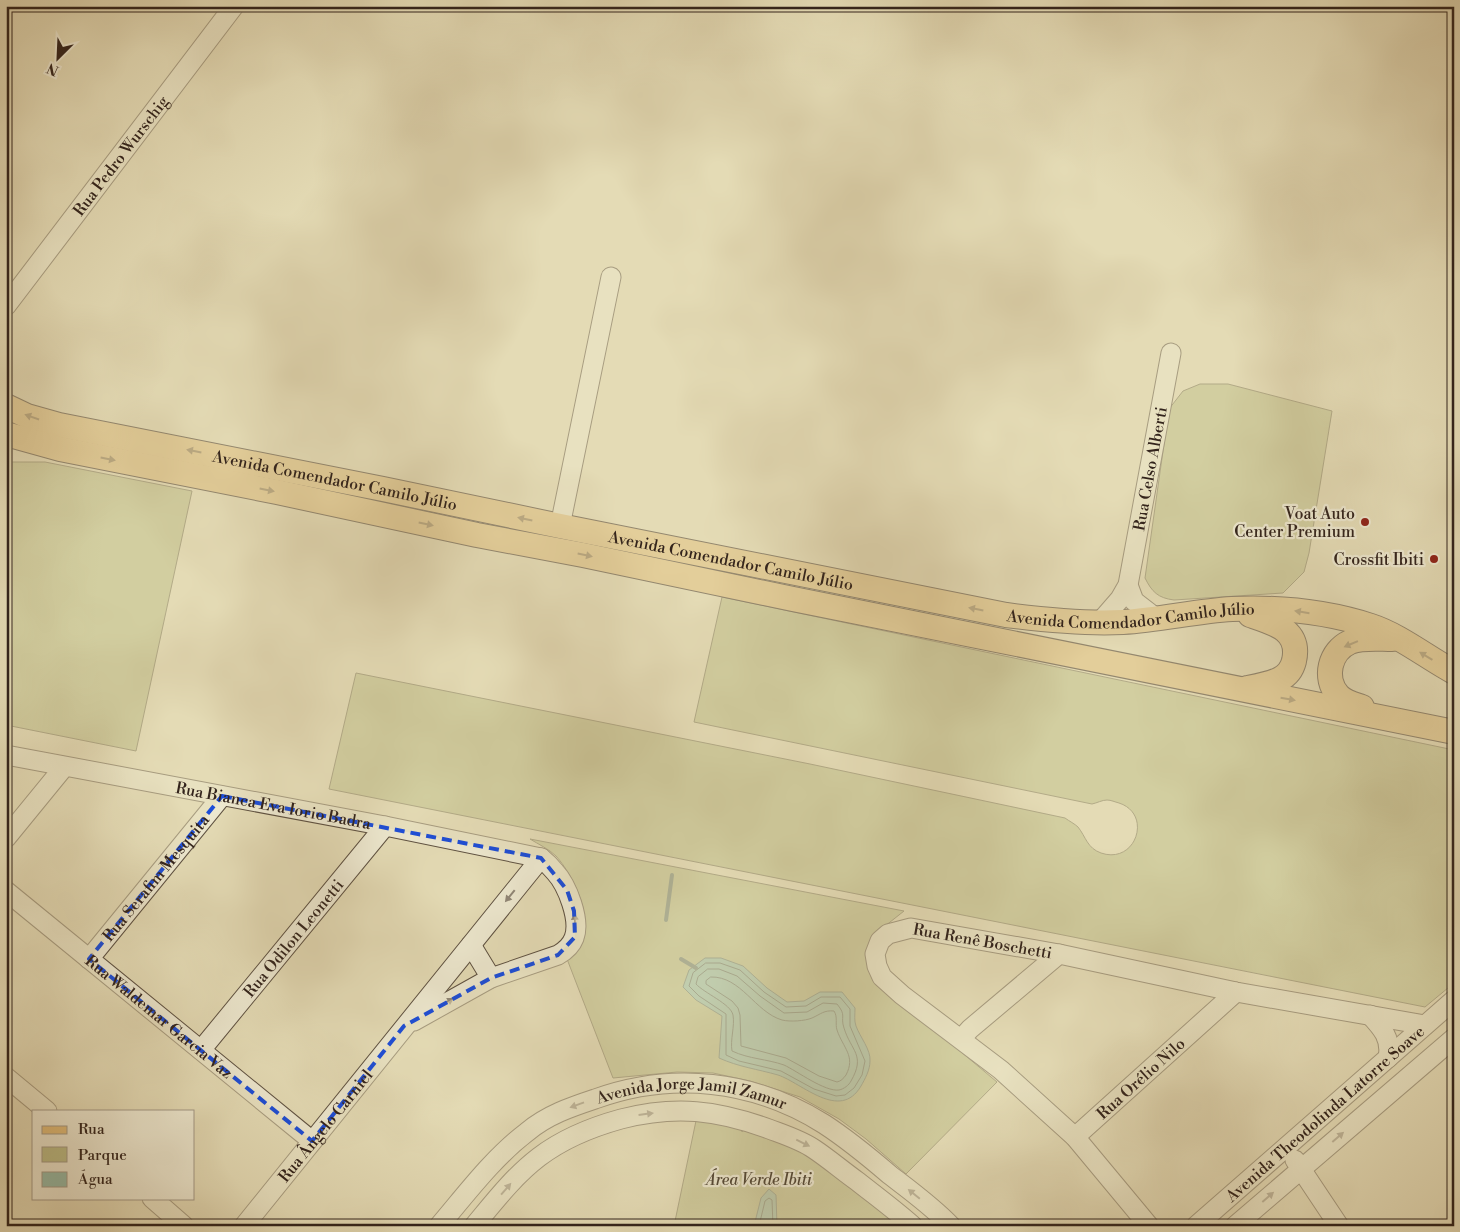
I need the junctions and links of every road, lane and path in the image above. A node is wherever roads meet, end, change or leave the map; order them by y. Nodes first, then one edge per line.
1 (234, 6) edge
2 (611, 278) dead end
3 (6, 306) edge
4 (1171, 353) dead end
5 (6, 406) edge
6 (6, 434) edge
7 (60, 449) junction
8 (6, 452) edge
9 (560, 526) junction
10 (1128, 585) junction
11 (1233, 609) junction
12 (1156, 618) junction
13 (1100, 622) junction
14 (1399, 640) junction
15 (1454, 672) edge
16 (1240, 690) junction
17 (1425, 725) junction
18 (1454, 732) edge
19 (6, 755) edge
20 (64, 767) junction
21 (222, 796) junction
22 (386, 826) junction
23 (6, 838) edge
24 (541, 858) junction
25 (6, 891) edge
26 (470, 945) junction
27 (1033, 949) junction
28 (1059, 954) junction
29 (89, 959) junction
30 (1034, 975) junction
31 (491, 978) junction
32 (1210, 986) junction
33 (1236, 992) junction
34 (1454, 1000) edge
35 (1370, 1015) junction
36 (1204, 1020) junction
37 (1425, 1025) junction
38 (404, 1026) junction
39 (1454, 1038) edge
40 (961, 1039) junction
41 (201, 1050) junction
42 (1388, 1058) junction
43 (6, 1077) edge
44 (46, 1110) edge
45 (1075, 1137) junction
46 (312, 1141) junction
47 (1287, 1146) junction
48 (1301, 1169) junction
49 (154, 1200) edge
50 (184, 1226) edge
51 (244, 1226) edge
52 (440, 1226) edge
53 (474, 1226) edge
54 (913, 1226) edge
55 (951, 1226) edge
56 (1149, 1226) edge
57 (1196, 1226) edge
58 (1236, 1226) edge
59 (1339, 1226) edge

1 - 3 street, Rua Pedro Wurschig
2 - 9 street
4 - 10 street, Rua Celso Alberti
9 -> 5 main road, Avenida Comendador Camilo Júlio
6 - 7 main road, Avenida Comendador Camilo Júlio
7 - 8 main road
7 -> 16 main road, Avenida Comendador Camilo Júlio
13 -> 9 main road, Avenida Comendador Camilo Júlio
10 - 12 street
10 - 13 street, Rua Celso Alberti
11 - 12 main road, Avenida Comendador Camilo Júlio
14 -> 11 main road, Avenida Comendador Camilo Júlio
11 - 16 main road
12 - 13 main road, Avenida Comendador Camilo Júlio
15 -> 14 main road, Avenida Comendador Camilo Júlio
14 -> 17 main road
16 -> 17 main road, Avenida Comendador Camilo Júlio
17 - 18 main road, Avenida Comendador Camilo Júlio
19 - 20 street, Rua Bianca Eva Iorio Badra
20 - 21 street, Rua Bianca Eva Iorio Badra
20 - 23 street
21 - 22 street, Rua Bianca Eva Iorio Badra
21 - 29 street, Rua Serafim Mesquita
22 - 24 street, Rua Bianca Eva Iorio Badra
22 - 41 street, Rua Odilon Leonetti
24 -> 26 street, Rua Ângelo Carniel
31 -> 24 street, Rua Ângelo Carniel
25 - 29 street, Rua Waldemar Garcia Vaz
26 - 31 street
26 - 38 street, Rua Ângelo Carniel
27 - 28 street, Rua Renê Boschetti
27 - 30 street
27 - 40 street, Rua Renê Boschetti
28 - 30 street
28 - 32 street, Rua Renê Boschetti
29 - 41 street, Rua Waldemar Garcia Vaz
30 - 40 street
38 -> 31 street, Rua Ângelo Carniel
32 - 33 street, Rua Renê Boschetti
32 - 36 street, Rua Orélio Nilo
33 - 35 street, Rua Renê Boschetti
33 - 36 street, Rua Orélio Nilo
34 - 37 street, Avenida Theodolinda Latorre Soave
35 - 37 street, Rua Renê Boschetti
35 - 42 street
36 - 45 street, Rua Orélio Nilo
37 - 42 street, Avenida Theodolinda Latorre Soave
38 - 46 street, Rua Ângelo Carniel
48 -> 39 street, Avenida Theodolinda Latorre Soave
40 - 45 street, Rua Renê Boschetti
41 - 46 street, Rua Waldemar Garcia Vaz
42 - 47 street, Avenida Theodolinda Latorre Soave
43 - 44 street
45 - 56 street, Rua Renê Boschetti
46 - 51 street, Rua Ângelo Carniel
47 - 48 street
47 - 57 street, Avenida Theodolinda Latorre Soave
58 -> 48 street, Avenida Theodolinda Latorre Soave
48 - 59 street
49 - 50 street
55 -> 52 street, Avenida Jorge Jamil Zamur
53 -> 54 street, Avenida Jorge Jamil Zamur

